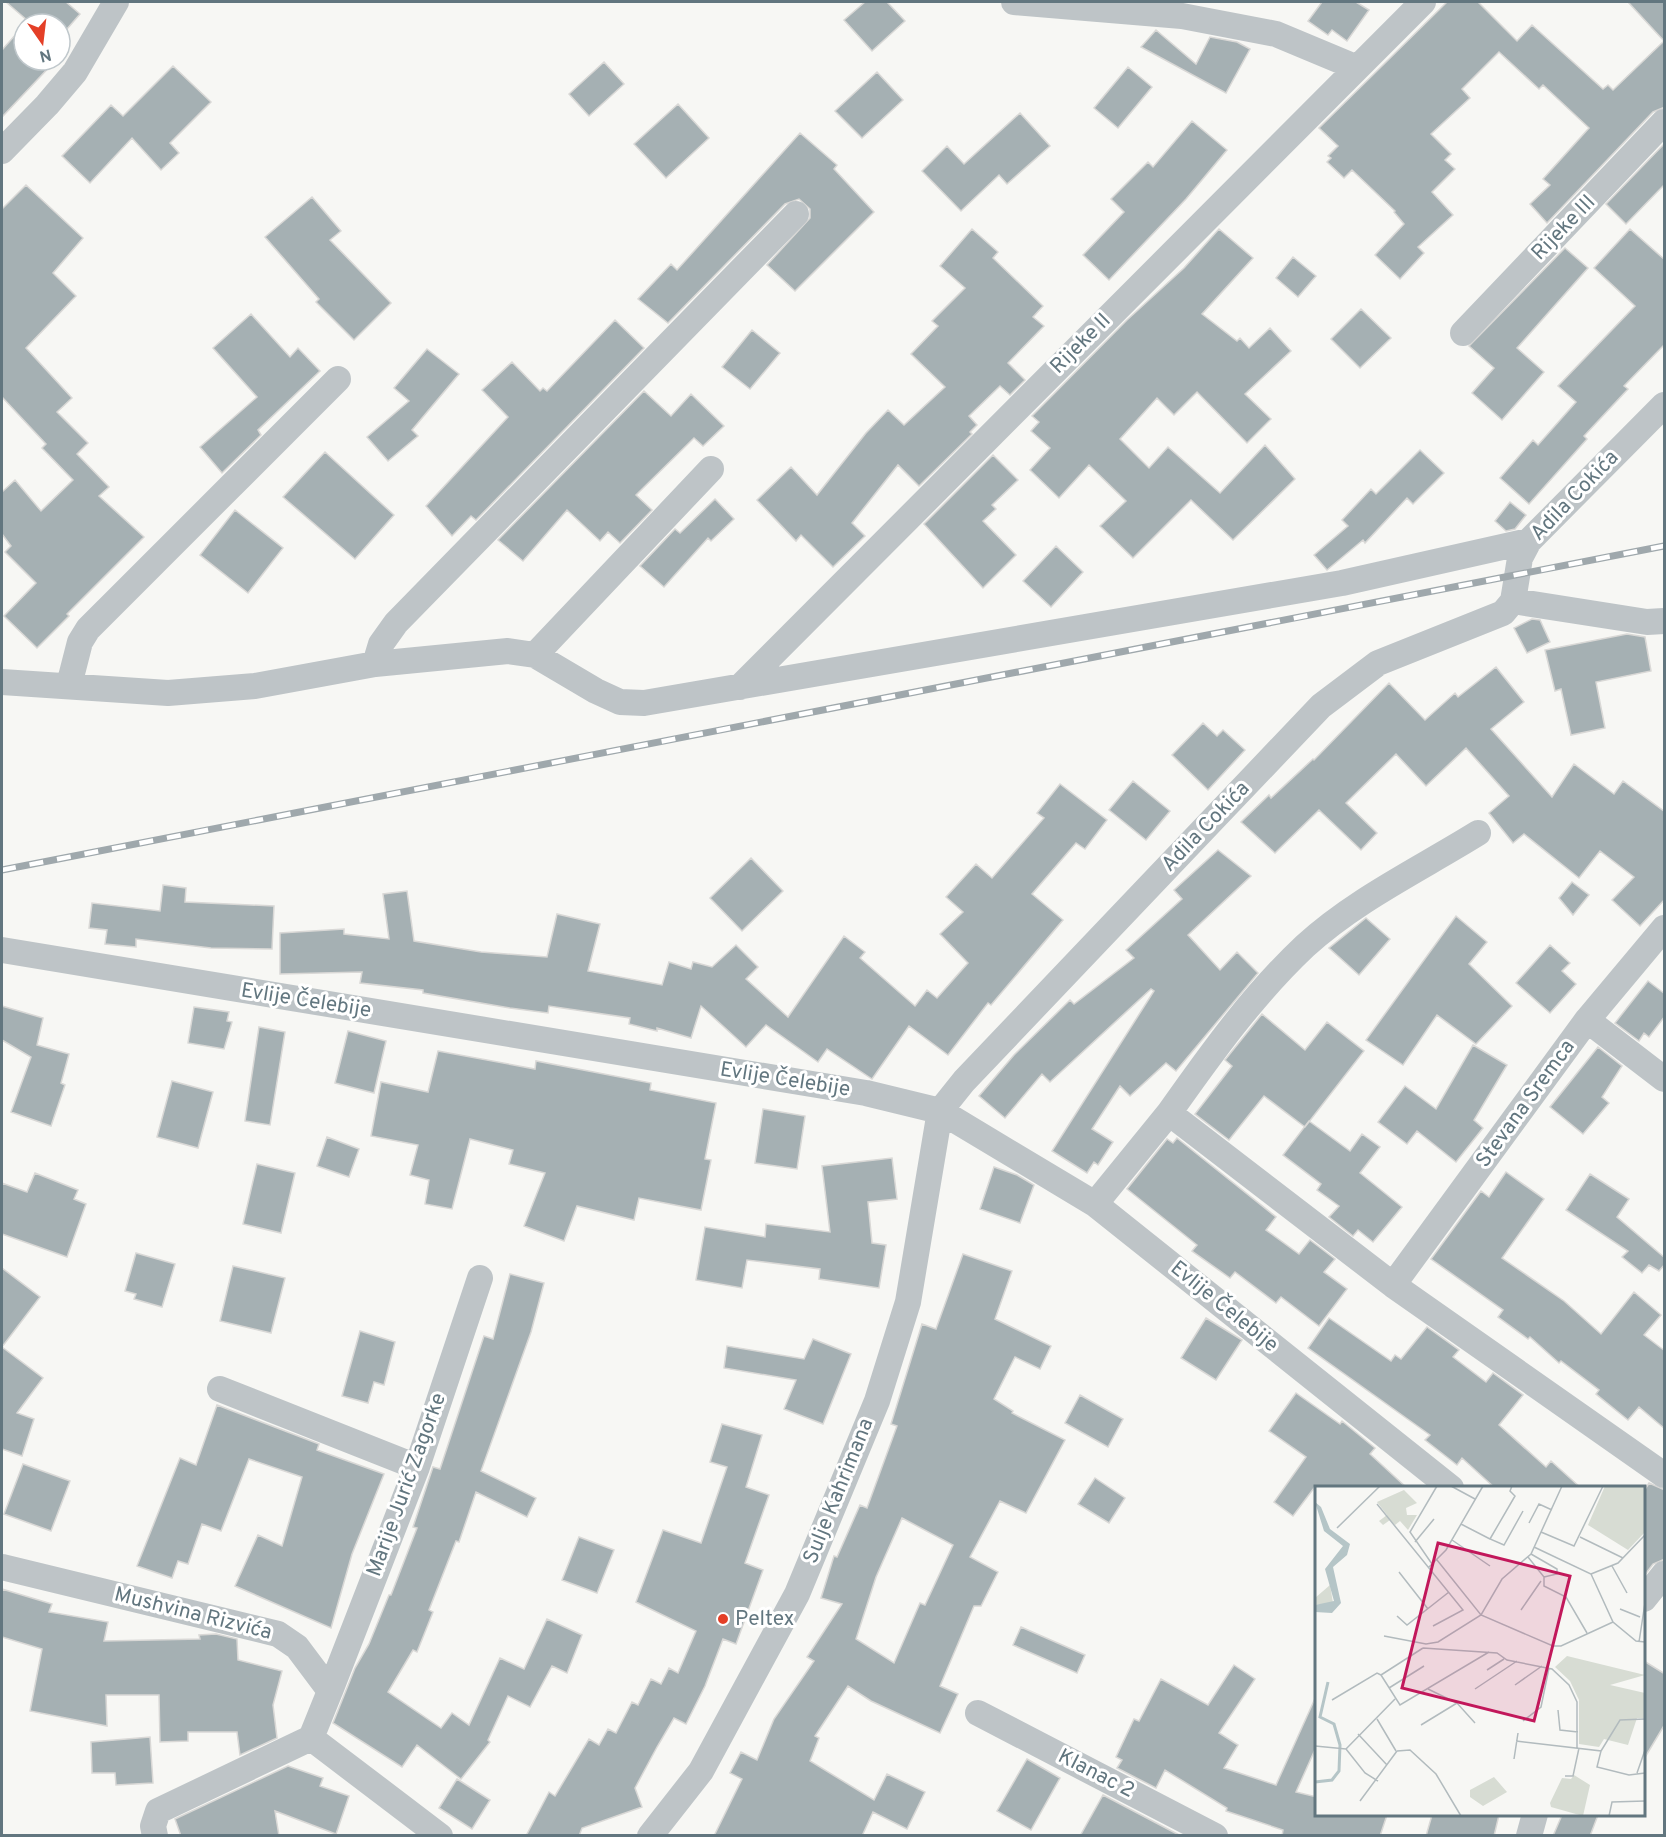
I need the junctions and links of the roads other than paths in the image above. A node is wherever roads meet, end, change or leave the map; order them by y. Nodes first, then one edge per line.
1 (116, 2) edge
2 (1014, 2) edge
3 (1422, 2) edge
4 (1354, 67) junction
5 (1665, 122) edge
6 (2, 151) edge
7 (796, 214) dead end
8 (1463, 333) dead end
9 (338, 379) dead end
10 (1665, 405) edge
11 (711, 469) dead end
12 (1529, 542) junction
13 (1513, 601) junction
14 (1665, 621) edge
15 (535, 655) junction
16 (375, 664) junction
17 (2, 682) edge
18 (69, 685) junction
19 (740, 687) junction
20 (1478, 833) dead end
21 (1665, 928) edge
22 (2, 950) edge
23 (1587, 1020) junction
24 (1665, 1079) edge
25 (940, 1111) junction
26 (1168, 1113) junction
27 (1095, 1204) junction
28 (480, 1278) dead end
29 (1393, 1285) junction
30 (220, 1389) dead end
31 (417, 1467) junction
32 (1665, 1475) edge
33 (1449, 1486) edge
34 (2, 1567) edge
35 (1665, 1574) edge
36 (1645, 1598) edge
37 (330, 1691) junction
38 (978, 1713) dead end
39 (311, 1738) junction
40 (1535, 1816) edge
41 (155, 1836) edge
42 (440, 1836) edge
43 (650, 1836) edge
44 (1215, 1836) edge
45 (1529, 1836) edge

1 - 6 street
2 - 4 street
3 - 4 street, Rijeke II
4 - 19 street, Rijeke II
5 - 8 street, Rijeke III
7 - 16 street
9 - 18 street
10 - 12 street, Adila Cokića
11 - 15 street
12 - 13 street, Adila Cokića
12 - 19 street
13 - 14 street
13 - 25 street, Adila Cokića
15 - 16 street
15 - 19 street
16 - 18 street
17 - 18 street
20 - 26 street
21 - 23 street, Stevana Sremca
22 - 25 street, Evlije Čelebije
23 - 24 street
23 - 29 street, Stevana Sremca
25 - 27 street, Evlije Čelebije
25 - 43 street, Sulje Kahrimana
26 - 27 street
26 - 29 street
27 - 33 street, Evlije Čelebije
28 - 31 street, Marije Jurić Zagorke
29 - 32 street
30 - 31 street
31 - 37 street, Marije Jurić Zagorke
34 - 37 street, Mushvina Rizvića
35 - 36 street
37 - 39 street
38 - 44 street, Klanac 2
39 - 41 street
39 - 42 street
40 - 45 street

